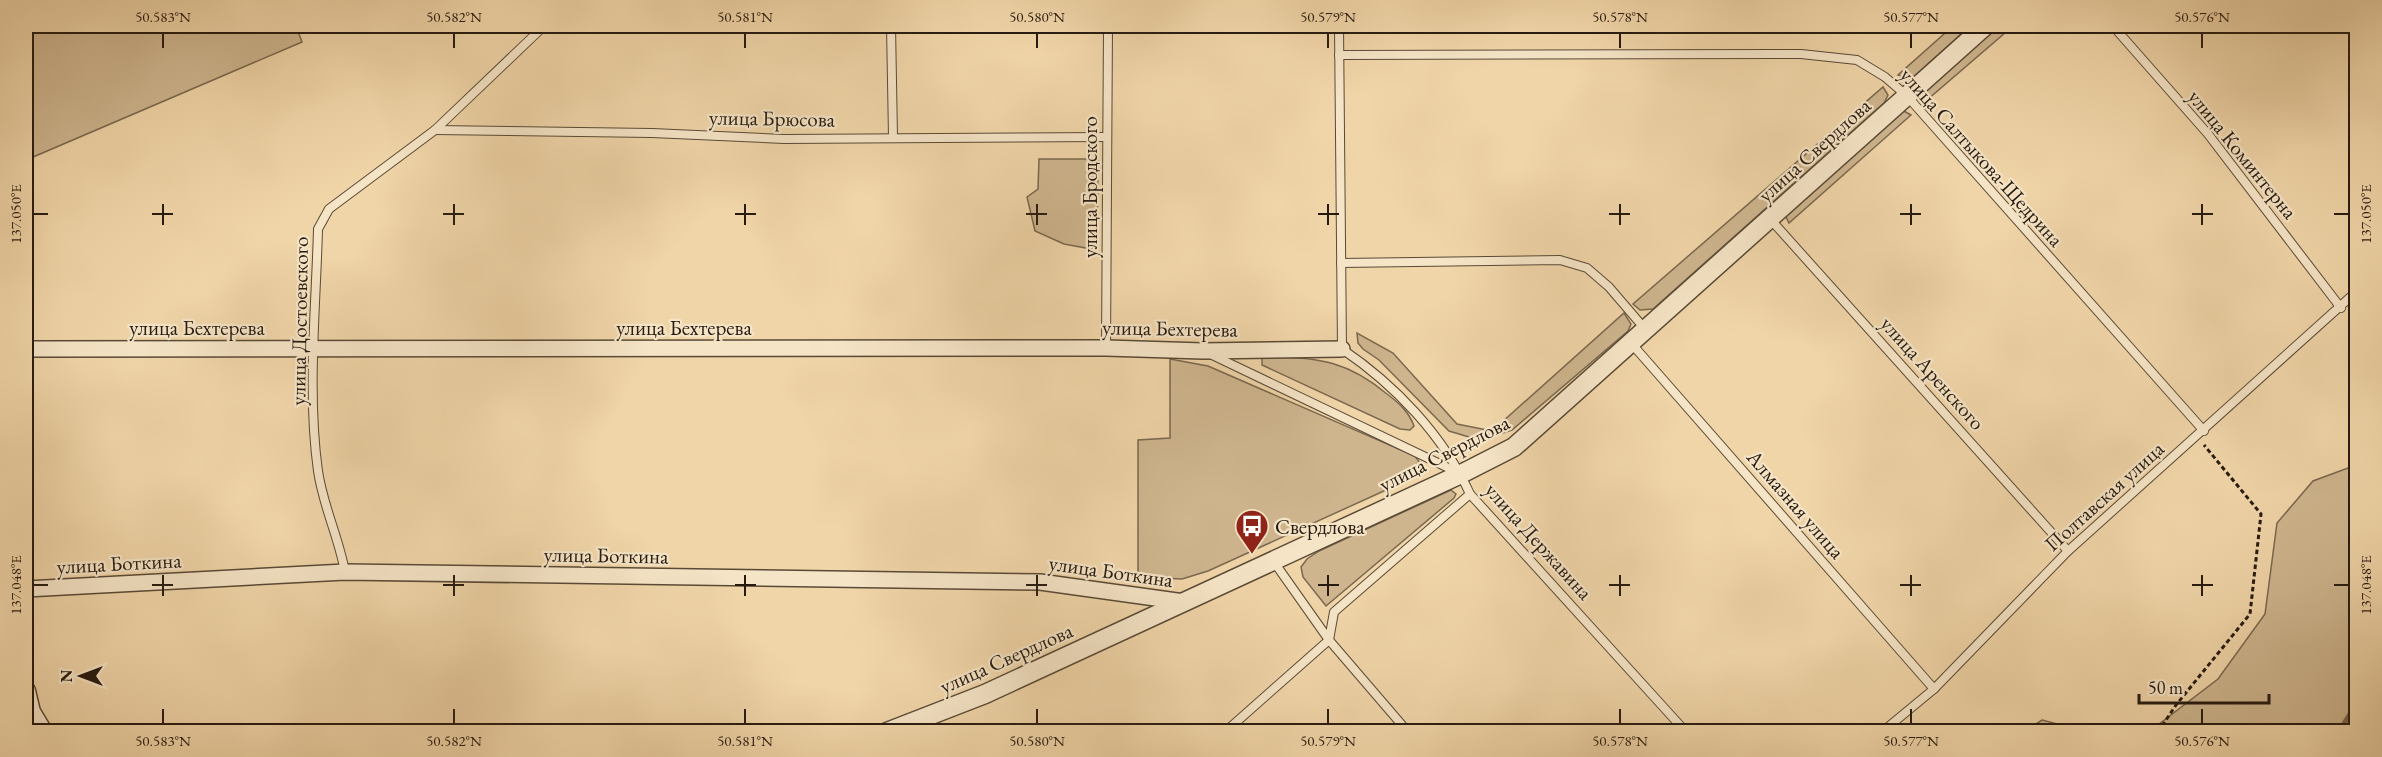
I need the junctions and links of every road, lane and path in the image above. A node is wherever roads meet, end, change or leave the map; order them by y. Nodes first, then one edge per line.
1 (544, 26) edge
2 (891, 26) edge
3 (1108, 26) edge
4 (1339, 26) edge
5 (1985, 26) edge
6 (2113, 26) edge
7 (1339, 55) junction
8 (1907, 96) junction
9 (435, 130) junction
10 (893, 137) junction
11 (1107, 137) junction
12 (1771, 220) junction
13 (1341, 263) junction
14 (2356, 292) edge
15 (2341, 308) junction
16 (1645, 329) junction
17 (1631, 343) junction
18 (315, 347) junction
19 (1106, 348) junction
20 (1342, 349) junction
21 (26, 350) edge
22 (1203, 351) junction
23 (2200, 434) junction
24 (1461, 474) junction
25 (1470, 494) junction
26 (2068, 551) junction
27 (1273, 561) junction
28 (345, 572) junction
29 (26, 589) edge
30 (1184, 602) junction
31 (1329, 640) junction
32 (1934, 689) junction
33 (26, 691) edge
34 (43, 732) edge
35 (887, 732) edge
36 (1225, 732) edge
37 (1408, 732) edge
38 (1686, 732) edge
39 (1882, 732) edge
40 (2158, 732) edge

1 - 9 lane, улица Достоевского
2 - 10 lane
3 - 11 lane, улица Бродского
4 - 7 lane
5 - 8 street, улица Свердлова
6 - 15 lane, улица Коминтерна
7 - 8 lane, улица Салтыкова-Щедрина
7 - 13 lane
8 - 12 street, улица Свердлова
8 - 23 lane, улица Салтыкова-Щедрина
9 - 10 lane, улица Брюсова
9 - 18 lane, улица Достоевского
10 - 11 lane, улица Брюсова
11 - 19 lane, улица Бродского
12 - 16 street, улица Свердлова
12 - 26 lane, улица Аренского
13 - 16 lane
13 - 20 lane
14 - 15 lane, Полтавская улица
15 - 23 lane, Полтавская улица
16 - 17 street, улица Свердлова
17 - 24 street, улица Свердлова
17 - 32 lane, Алмазная улица
18 - 19 street, улица Бехтерева
18 - 21 street, улица Бехтерева
18 - 28 lane, улица Достоевского
19 - 22 street, улица Бехтерева
20 - 22 street, улица Бехтерева
20 - 24 lane, улица Державина
22 - 24 lane
23 - 26 lane, Полтавская улица
23 - 40 path
24 - 25 lane, улица Державина
24 - 27 street, улица Свердлова
25 - 31 lane
25 - 38 lane, улица Державина
26 - 32 lane, Полтавская улица
27 - 30 street, улица Свердлова
27 - 31 lane
28 - 29 street, улица Боткина
28 - 30 street, улица Боткина
30 - 35 street, улица Свердлова
31 - 36 lane
31 - 37 lane
32 - 39 lane, Полтавская улица
33 - 34 street

